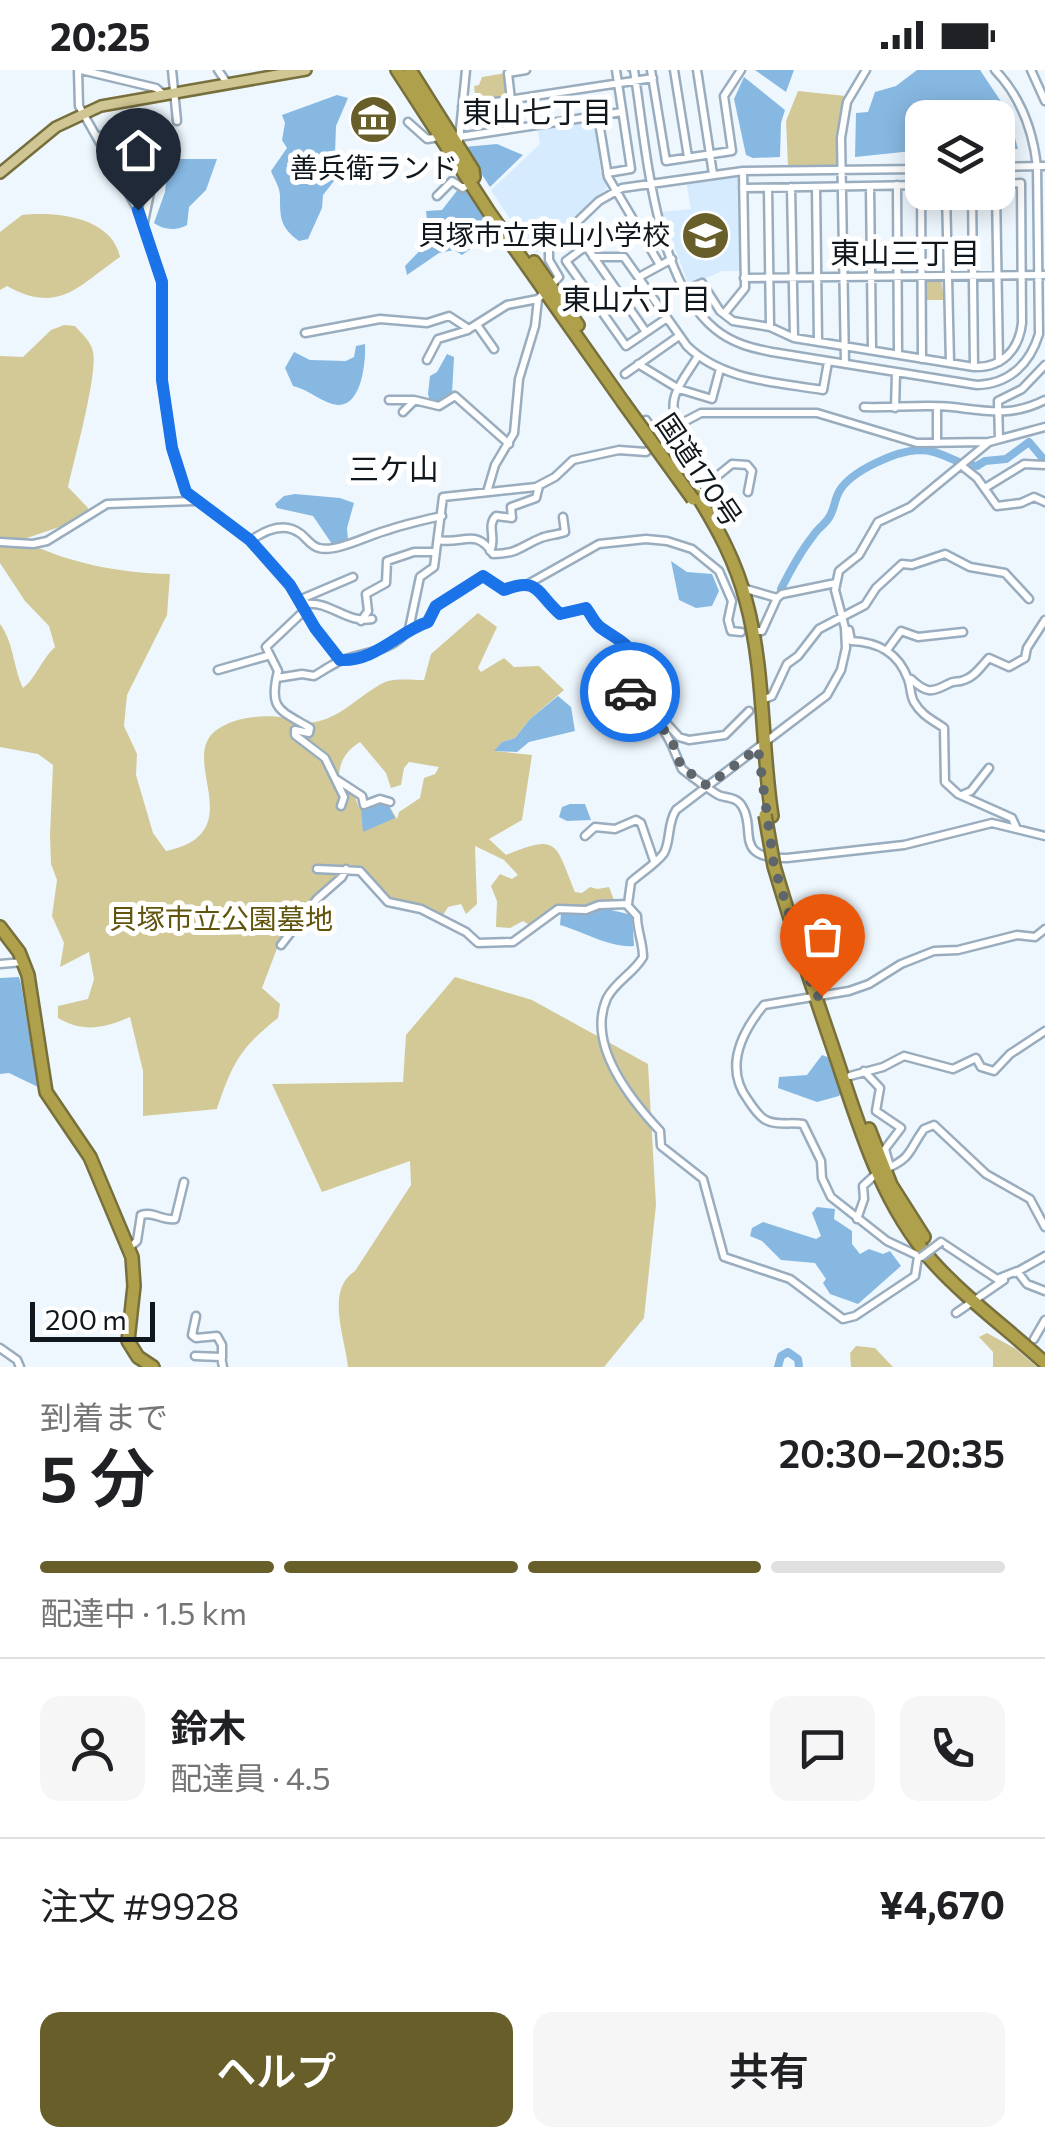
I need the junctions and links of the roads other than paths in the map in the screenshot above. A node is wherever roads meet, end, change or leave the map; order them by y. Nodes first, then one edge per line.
1 (80, 70) edge
2 (172, 70) edge
3 (218, 70) edge
4 (306, 70) edge
5 (400, 70) edge
6 (466, 70) edge
7 (526, 70) edge
8 (616, 70) edge
9 (634, 70) edge
10 (674, 70) edge
11 (697, 70) edge
12 (741, 70) edge
13 (866, 70) edge
14 (995, 70) edge
15 (1031, 70) edge
16 (652, 74) edge
17 (636, 81) junction
18 (226, 82) junction
19 (618, 83) junction
20 (167, 92) junction
21 (511, 100) junction
22 (419, 102) junction
23 (492, 102) junction
24 (1045, 102) edge
25 (462, 107) junction
26 (622, 112) junction
27 (82, 113) junction
28 (598, 116) junction
29 (177, 121) dead end
30 (408, 122) dead end
31 (496, 131) junction
32 (97, 137) junction
33 (434, 138) junction
34 (459, 142) junction
35 (710, 154) junction
36 (688, 157) junction
37 (1041, 166) edge
38 (1015, 167) edge
39 (905, 169) edge
40 (842, 170) junction
41 (743, 171) junction
42 (0, 173) edge
43 (607, 173) junction
44 (713, 174) junction
45 (470, 181) junction
46 (652, 184) junction
47 (1015, 184) edge
48 (897, 185) junction
49 (905, 185) edge
50 (843, 186) junction
51 (870, 186) junction
52 (791, 187) junction
53 (816, 187) junction
54 (743, 188) junction
55 (768, 188) junction
56 (616, 190) junction
57 (437, 196) dead end
58 (922, 210) edge
59 (946, 210) edge
60 (972, 210) edge
61 (996, 210) edge
62 (490, 212) junction
63 (572, 226) junction
64 (143, 228) junction
65 (586, 246) junction
66 (593, 257) junction
67 (672, 260) junction
68 (660, 266) junction
69 (1022, 275) junction
70 (1042, 275) edge
71 (947, 276) junction
72 (972, 276) junction
73 (997, 276) junction
74 (921, 277) junction
75 (639, 278) junction
76 (744, 278) junction
77 (769, 278) junction
78 (794, 278) junction
79 (818, 278) junction
80 (845, 278) junction
81 (871, 278) junction
82 (897, 278) junction
83 (686, 290) junction
84 (545, 292) junction
85 (724, 314) junction
86 (666, 318) junction
87 (473, 327) junction
88 (770, 327) junction
89 (646, 332) junction
90 (305, 333) dead end
91 (574, 333) junction
92 (679, 336) junction
93 (794, 338) junction
94 (818, 342) junction
95 (844, 346) junction
96 (494, 349) dead end
97 (872, 350) junction
98 (898, 355) junction
99 (698, 356) junction
100 (922, 359) junction
101 (427, 360) dead end
102 (828, 362) junction
103 (999, 362) junction
104 (950, 363) junction
105 (638, 364) junction
106 (844, 364) junction
107 (1045, 365) edge
108 (974, 367) junction
109 (720, 368) junction
110 (896, 372) junction
111 (625, 374) dead end
112 (679, 388) junction
113 (389, 400) dead end
114 (415, 400) junction
115 (625, 400) junction
116 (1045, 400) edge
117 (937, 407) junction
118 (864, 408) dead end
119 (896, 408) junction
120 (403, 412) dead end
121 (1000, 414) junction
122 (680, 424) junction
123 (634, 425) junction
124 (1045, 427) edge
125 (661, 440) junction
126 (1000, 440) junction
127 (989, 442) junction
128 (937, 443) junction
129 (510, 444) junction
130 (650, 448) junction
131 (1045, 465) edge
132 (962, 466) junction
133 (690, 481) junction
134 (539, 486) junction
135 (985, 488) junction
136 (488, 492) junction
137 (748, 492) dead end
138 (695, 497) junction
139 (195, 501) junction
140 (1045, 502) edge
141 (442, 516) junction
142 (563, 516) dead end
143 (250, 540) junction
144 (438, 540) junction
145 (0, 542) edge
146 (490, 551) junction
147 (436, 552) junction
148 (353, 577) dead end
149 (836, 583) junction
150 (528, 584) junction
151 (746, 594) junction
152 (777, 598) junction
153 (1029, 598) dead end
154 (300, 599) junction
155 (304, 610) junction
156 (844, 614) junction
157 (372, 619) dead end
158 (1045, 620) edge
159 (361, 621) junction
160 (409, 628) junction
161 (757, 631) dead end
162 (741, 632) dead end
163 (963, 632) dead end
164 (887, 650) junction
165 (268, 656) junction
166 (340, 660) junction
167 (218, 670) dead end
168 (906, 675) junction
169 (278, 678) junction
170 (765, 699) dead end
171 (749, 711) dead end
172 (641, 713) junction
173 (760, 745) junction
174 (989, 768) dead end
175 (335, 778) junction
176 (707, 786) junction
177 (964, 794) junction
178 (390, 802) dead end
179 (341, 806) dead end
180 (1016, 828) junction
181 (586, 836) dead end
182 (1045, 836) edge
183 (654, 861) junction
184 (318, 869) dead end
185 (346, 869) junction
186 (628, 904) junction
187 (0, 926) edge
188 (1045, 929) edge
189 (281, 944) dead end
190 (24, 962) junction
191 (0, 964) edge
192 (819, 996) junction
193 (1045, 1031) edge
194 (864, 1071) junction
195 (850, 1076) junction
196 (884, 1170) junction
197 (184, 1182) dead end
198 (857, 1218) junction
199 (1045, 1226) edge
200 (129, 1248) junction
201 (1045, 1256) edge
202 (920, 1257) junction
203 (1017, 1271) junction
204 (1045, 1291) edge
205 (974, 1299) junction
206 (956, 1313) dead end
207 (196, 1316) dead end
208 (1045, 1320) edge
209 (1018, 1336) junction
210 (1034, 1339) dead end
211 (0, 1348) edge
212 (195, 1356) dead end
213 (1045, 1356) edge
214 (222, 1363) edge
215 (1045, 1364) edge
216 (20, 1367) edge
217 (153, 1367) edge

1 - 20 street
1 - 27 street
2 - 20 street
3 - 18 street
4 - 18 main road
5 - 22 highway, 国道170号
5 - 33 highway
5 - 34 highway
6 - 25 street
7 - 21 street
8 - 19 street
9 - 17 street
10 - 36 street
11 - 35 street
12 - 35 street
13 - 40 street
14 - 37 street
15 - 24 street
16 - 17 street
16 - 36 street
17 - 19 street
17 - 46 street
18 - 20 main road
19 - 21 street
19 - 26 street
20 - 27 main road
20 - 29 street
21 - 23 street
22 - 45 highway, 国道170号
22 - 62 highway, 国道170号
23 - 25 street
23 - 31 street
25 - 34 street
26 - 28 street
26 - 43 street
27 - 32 street
27 - 42 main road
28 - 31 street
28 - 43 street
30 - 33 street
31 - 34 street
32 - 64 street
32 - 64 street
33 - 45 highway
34 - 45 highway
35 - 36 street
35 - 44 street
37 - 38 street
37 - 70 street
39 - 40 street
40 - 41 street
40 - 50 street
41 - 44 street
41 - 54 street
43 - 56 street
44 - 46 street
45 - 57 street
45 - 62 highway
45 - 84 highway, 国道170号
46 - 56 street
46 - 67 street
47 - 69 street
48 - 49 street
48 - 51 street
48 - 82 street
50 - 51 street
50 - 53 street
50 - 80 street
51 - 81 street
52 - 53 street
52 - 55 street
52 - 78 street
53 - 79 street
54 - 55 street
54 - 76 street
55 - 77 street
56 - 63 street
56 - 68 street
58 - 74 street
59 - 71 street
60 - 72 street
61 - 73 street
62 - 84 highway, 国道170号
63 - 65 street
63 - 84 street
64 - 139 street
65 - 66 street
65 - 89 street
66 - 75 street
66 - 89 street
67 - 68 street
67 - 83 street
68 - 75 street
69 - 70 street
69 - 73 street
69 - 103 street
70 - 110 street
71 - 72 street
71 - 74 street
71 - 104 street
72 - 73 street
72 - 108 street
73 - 103 street
74 - 82 street
74 - 100 street
75 - 86 street
76 - 77 street
76 - 85 street
77 - 78 street
77 - 88 street
78 - 79 street
78 - 93 street
79 - 80 street
79 - 94 street
80 - 81 street
80 - 95 street
81 - 82 street
81 - 97 street
82 - 98 street
83 - 85 street
83 - 102 street
84 - 87 street
84 - 91 highway, 国道170号
84 - 115 highway, 国道170号
84 - 129 street
85 - 88 street
86 - 89 street
86 - 92 street
87 - 90 street
87 - 96 street
87 - 101 street
88 - 93 street
91 - 115 highway, 国道170号
91 - 123 street
92 - 99 street
92 - 105 street
93 - 94 street
94 - 95 street
95 - 97 street
95 - 106 street
97 - 98 street
98 - 100 street
99 - 109 street
99 - 112 street
100 - 104 street
102 - 106 street
102 - 109 street
103 - 108 street
104 - 108 street
105 - 111 street
105 - 112 street
106 - 110 street
107 - 121 street
109 - 112 street
110 - 119 street
112 - 122 street
113 - 114 street
114 - 120 street
114 - 129 street
115 - 138 highway, 国道170号, bridge
116 - 121 street
117 - 119 street
117 - 121 street
117 - 128 street
118 - 119 street
121 - 126 street
122 - 125 street
122 - 128 street
123 - 125 street
123 - 130 street
124 - 126 street
125 - 130 street
125 - 133 street
126 - 127 street
127 - 128 street
127 - 132 street
129 - 136 street
130 - 134 street
131 - 135 street
132 - 135 street
132 - 149 street
133 - 137 street
133 - 151 street
134 - 136 street
134 - 146 street
135 - 140 street
136 - 141 street
138 - 151 highway, 国道170号
138 - 173 highway, 国道170号
139 - 143 street
139 - 145 street
141 - 143 street
141 - 144 street
142 - 146 street
143 - 154 street
144 - 146 street
144 - 147 street
147 - 159 street
147 - 160 street
148 - 154 street
149 - 152 street
149 - 156 street
150 - 160 street
150 - 162 street
150 - 172 street
151 - 152 street
151 - 173 highway, 国道170号
152 - 161 street
153 - 156 street
154 - 155 street
154 - 159 street
155 - 165 street
155 - 166 street
156 - 164 street
156 - 170 street
156 - 173 street
157 - 159 street
158 - 168 street
160 - 166 street
163 - 164 street
164 - 168 street
165 - 167 street
165 - 169 street
166 - 169 street
168 - 177 street
169 - 175 street
171 - 172 street
172 - 176 street
173 - 176 street
173 - 192 highway, 国道170号, bridge
174 - 177 street
175 - 178 street
175 - 179 street
176 - 180 street
176 - 183 street
177 - 180 street
180 - 182 street
181 - 183 street
183 - 186 street
184 - 185 street
185 - 186 street
185 - 189 street
186 - 202 street
187 - 190 highway
188 - 192 street
190 - 191 street
190 - 200 highway
192 - 195 highway, 国道170号
192 - 196 highway, 国道170号
192 - 198 street
193 - 194 street
194 - 195 street
194 - 196 street
195 - 196 highway, 国道170号
196 - 198 street
196 - 199 street
196 - 205 highway, 国道170号
197 - 200 street
198 - 202 street
200 - 217 highway
201 - 203 street
202 - 203 street, bridge
203 - 204 street
203 - 205 street
205 - 206 street
205 - 209 highway, 国道170号
207 - 214 street
208 - 210 street
209 - 213 highway, 国道170号
209 - 215 highway, 国道170号
211 - 216 street
212 - 214 street

